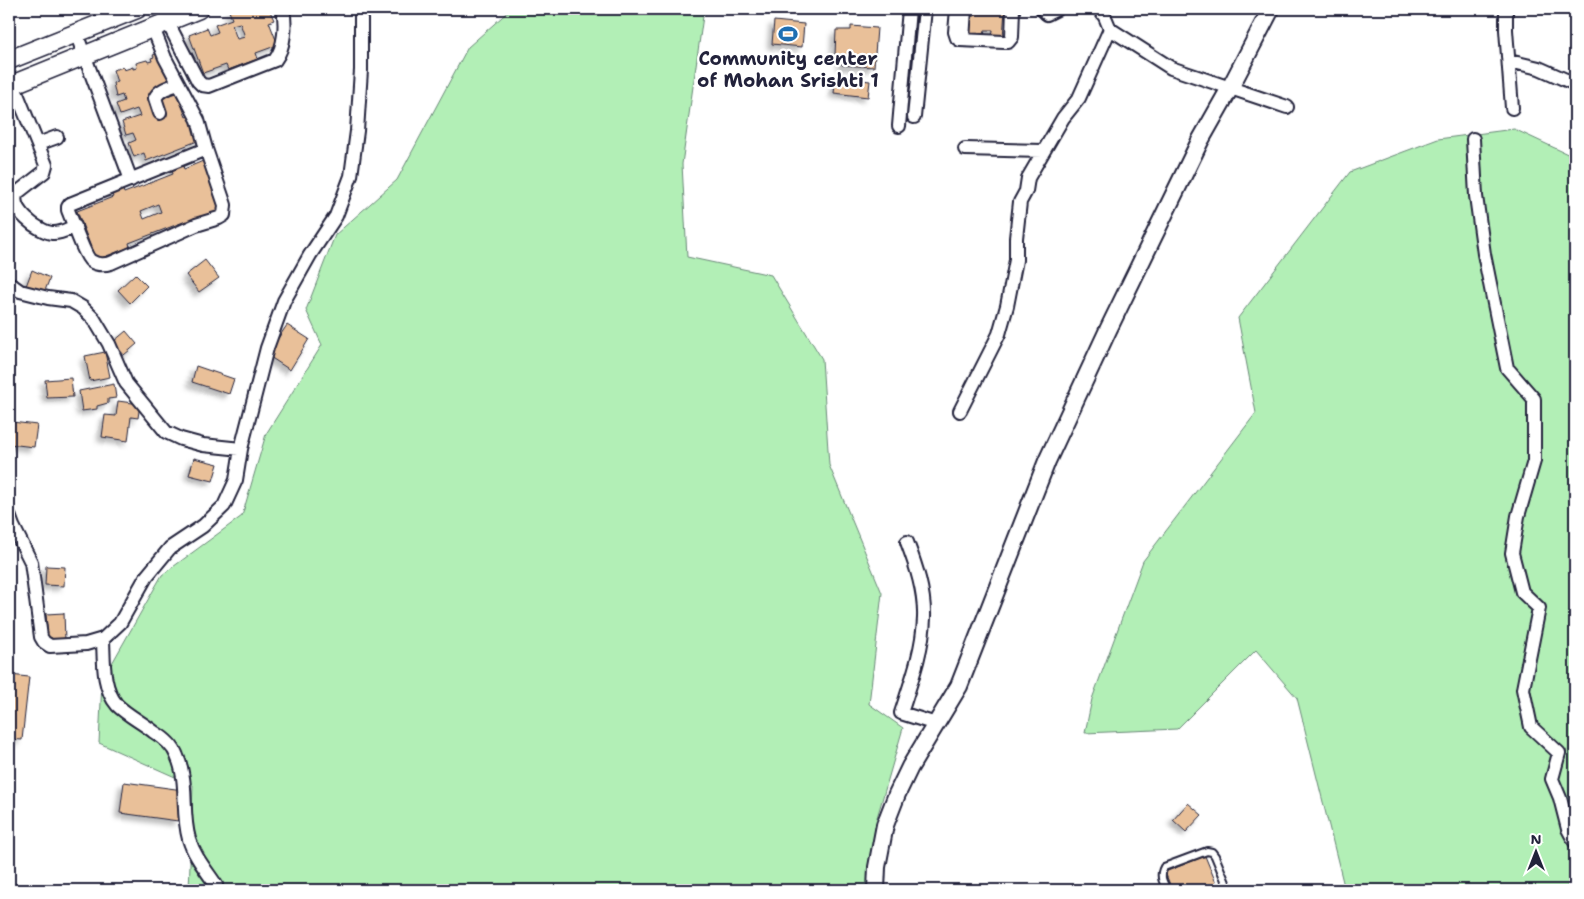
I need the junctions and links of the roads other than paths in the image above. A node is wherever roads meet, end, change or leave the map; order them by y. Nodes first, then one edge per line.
1 (137, 9) edge
2 (199, 9) edge
3 (283, 9) edge
4 (361, 9) edge
5 (909, 9) edge
6 (925, 9) edge
7 (957, 9) edge
8 (965, 9) edge
9 (1013, 9) edge
10 (1042, 9) edge
11 (1057, 9) edge
12 (1099, 9) edge
13 (1271, 9) edge
14 (1506, 9) edge
15 (160, 25) junction
16 (1110, 29) junction
17 (76, 33) junction
18 (964, 40) junction
19 (85, 55) junction
20 (9, 60) edge
21 (1509, 60) junction
22 (179, 84) junction
23 (1575, 84) edge
24 (11, 85) edge
25 (1230, 88) junction
26 (1288, 107) dead end
27 (1512, 108) dead end
28 (160, 113) dead end
29 (914, 117) dead end
30 (899, 126) dead end
31 (57, 137) dead end
32 (1473, 139) dead end
33 (38, 144) junction
34 (206, 149) junction
35 (965, 149) dead end
36 (1043, 151) junction
37 (131, 180) junction
38 (75, 226) junction
39 (9, 283) edge
40 (960, 412) dead end
41 (241, 449) junction
42 (9, 515) edge
43 (907, 542) dead end
44 (103, 639) junction
45 (936, 724) junction
46 (1575, 842) edge
47 (216, 884) dead end
48 (876, 890) edge
49 (1167, 890) edge
50 (1229, 890) edge

1 - 17 main road
2 - 15 main road
3 - 15 street
4 - 41 street
5 - 30 street
6 - 29 street
7 - 18 street
8 - 18 street
9 - 18 street
10 - 11 street
12 - 16 street
13 - 25 street
14 - 21 street
15 - 19 main road
15 - 22 street
16 - 25 street
16 - 36 street
17 - 19 street
17 - 20 main road
19 - 24 main road
19 - 37 street
21 - 23 street
21 - 27 street
22 - 28 street
22 - 34 street
24 - 33 street
25 - 26 street
25 - 45 street
31 - 33 street
32 - 46 street
33 - 38 street
34 - 37 street
34 - 38 street
35 - 36 street
36 - 40 street
37 - 38 street
39 - 41 street
41 - 44 street
42 - 44 street
43 - 45 street
44 - 47 street
45 - 48 street
49 - 50 lane

